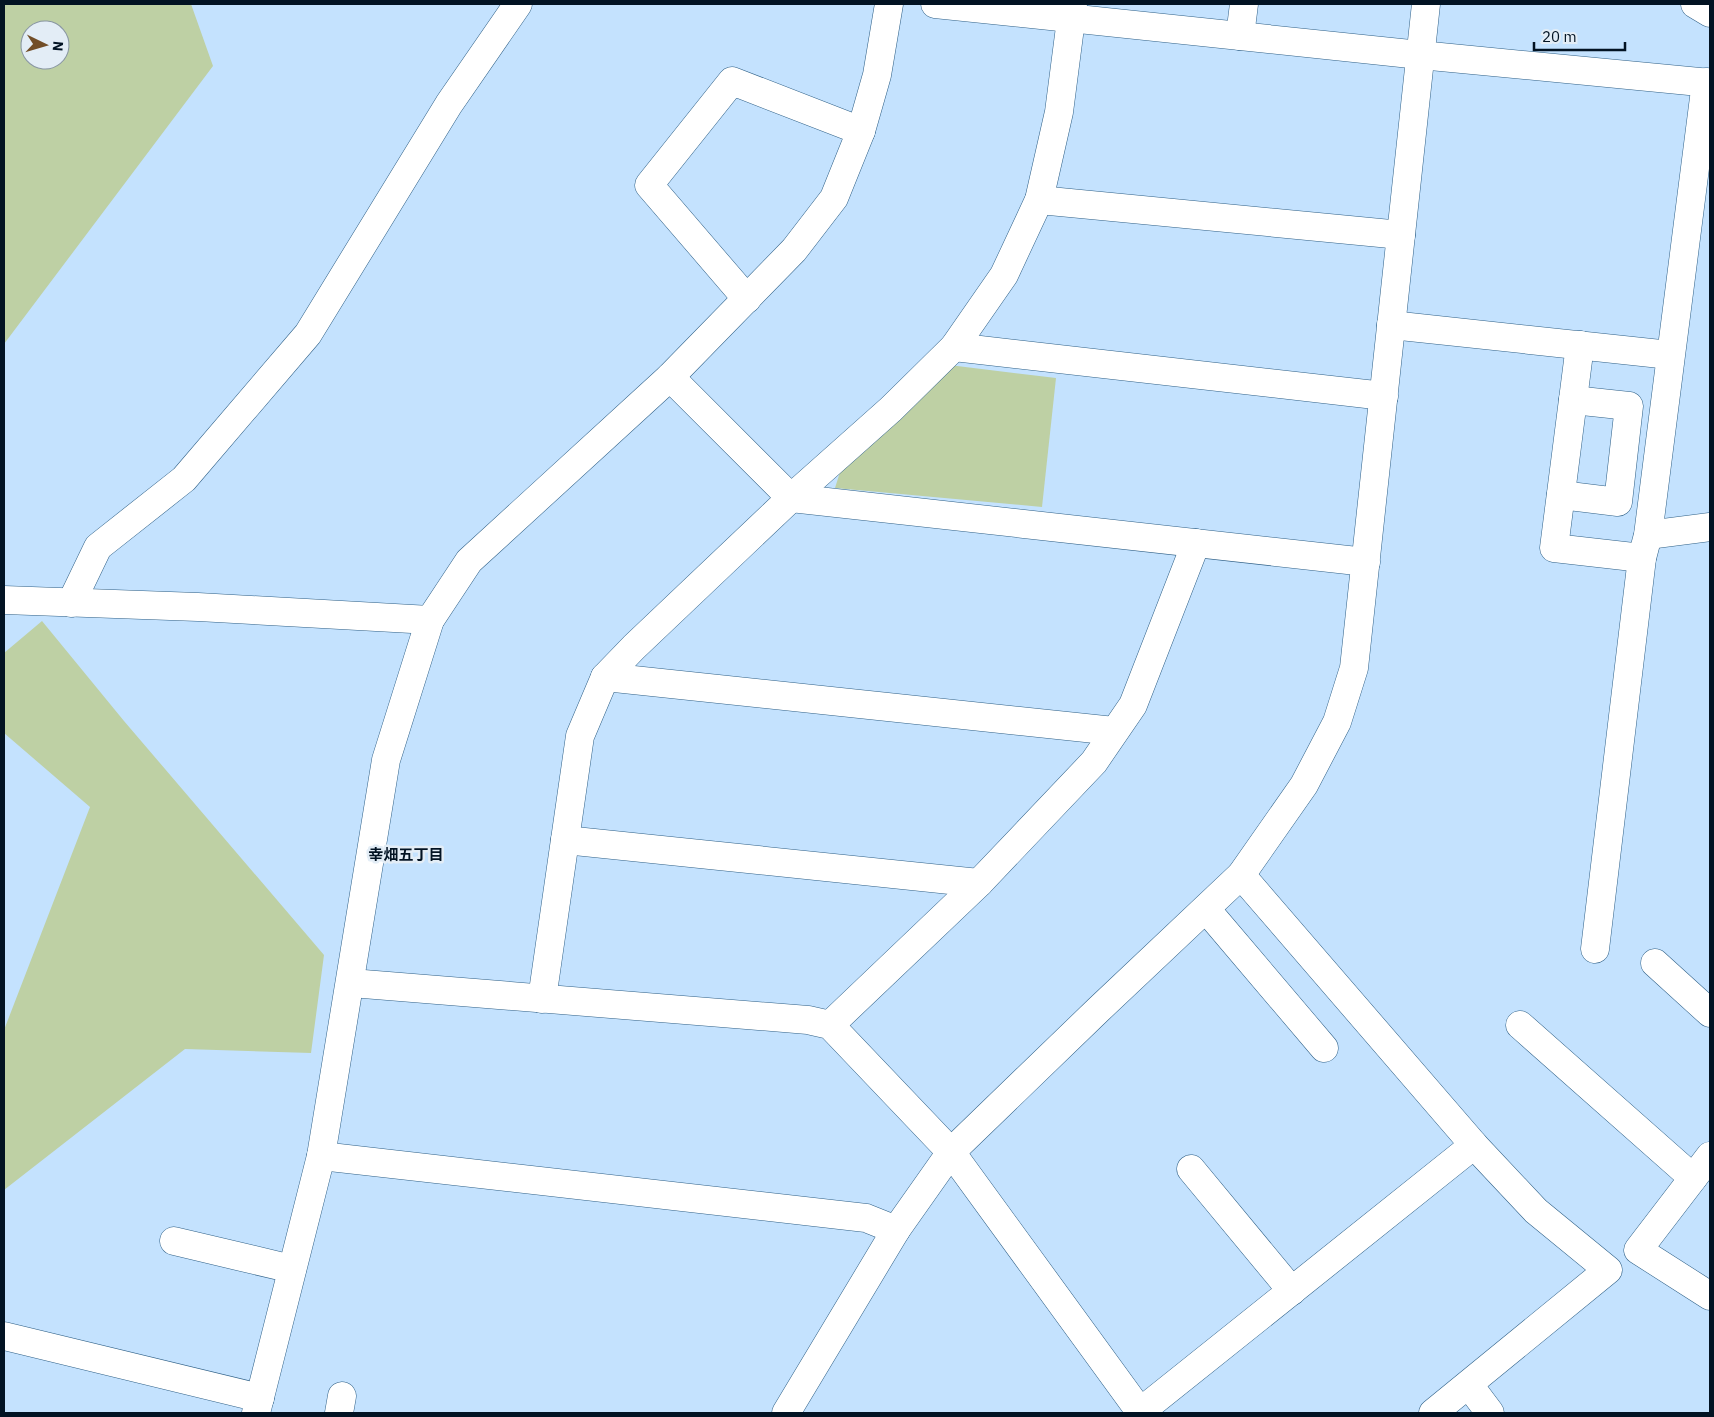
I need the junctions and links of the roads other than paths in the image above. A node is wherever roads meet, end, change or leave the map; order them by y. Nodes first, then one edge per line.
1 (518, 4) edge
2 (889, 4) edge
3 (935, 4) edge
4 (1244, 4) edge
5 (1426, 4) edge
6 (1695, 4) edge
7 (1073, 11) edge
8 (1710, 13) edge
9 (1240, 36) junction
10 (1420, 55) junction
11 (1708, 83) edge
12 (861, 131) junction
13 (1039, 200) junction
14 (1401, 235) junction
15 (746, 299) junction
16 (1391, 325) junction
17 (1580, 346) junction
18 (954, 347) junction
19 (1670, 355) junction
20 (670, 377) junction
21 (1384, 396) junction
22 (1573, 400) junction
23 (1623, 459) junction
24 (1656, 463) junction
25 (1561, 495) junction
26 (792, 498) junction
27 (1710, 527) edge
28 (1196, 543) junction
29 (1645, 546) junction
30 (1366, 562) junction
31 (6, 600) edge
32 (71, 603) junction
33 (430, 620) junction
34 (605, 677) junction
35 (1114, 732) junction
36 (565, 840) junction
37 (1241, 875) junction
38 (979, 883) junction
39 (1206, 909) junction
40 (1595, 949) dead end
41 (1655, 963) dead end
42 (351, 983) junction
43 (542, 999) junction
44 (1710, 1013) edge
45 (830, 1025) junction
46 (1520, 1025) dead end
47 (1324, 1048) dead end
48 (1474, 1145) junction
49 (951, 1152) junction
50 (321, 1156) junction
51 (1710, 1156) edge
52 (1191, 1169) dead end
53 (1693, 1178) junction
54 (896, 1230) junction
55 (174, 1241) dead end
56 (292, 1269) junction
57 (1292, 1291) junction
58 (1710, 1296) edge
59 (4, 1336) edge
60 (1469, 1385) junction
61 (258, 1406) edge
62 (786, 1413) edge
63 (1140, 1413) edge
64 (1433, 1413) edge
65 (1490, 1413) edge

1 - 32 street
2 - 12 street
3 - 7 street
4 - 9 street
5 - 10 street
6 - 8 street
7 - 9 street
7 - 13 street
9 - 10 street
10 - 11 street
10 - 14 street
11 - 19 street
12 - 15 street
12 - 15 street
13 - 14 street
13 - 18 street
14 - 16 street
15 - 20 street
16 - 17 street
16 - 21 street
17 - 19 street
17 - 22 street
18 - 21 street
18 - 26 street
19 - 24 street
20 - 26 street
20 - 33 street
21 - 30 street
22 - 23 street
22 - 25 street
23 - 24 street
23 - 25 street
24 - 29 street
25 - 29 street
26 - 28 street
26 - 34 street
27 - 29 street
28 - 30 street
28 - 35 street
29 - 40 street
30 - 37 street
31 - 32 street
32 - 33 street
33 - 42 street
34 - 35 street
34 - 36 street
35 - 38 street
36 - 38 street
36 - 43 street
37 - 39 street
37 - 48 street
38 - 45 street
39 - 47 street
39 - 49 street
41 - 44 street
42 - 43 street
42 - 50 street
43 - 45 street
45 - 49 street
46 - 53 street
48 - 57 street
48 - 60 street
49 - 54 street
49 - 63 street
50 - 54 street
50 - 56 street
51 - 53 street
52 - 57 street
53 - 58 street
54 - 62 street
55 - 56 street
56 - 61 street
57 - 63 street
59 - 61 street
60 - 64 street
60 - 65 street

